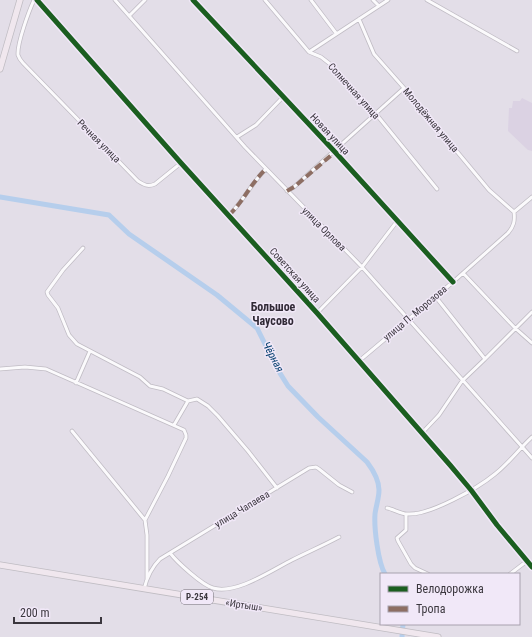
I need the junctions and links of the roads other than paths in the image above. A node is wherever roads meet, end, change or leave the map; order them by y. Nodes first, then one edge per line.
1 (20, 0) edge
2 (34, 0) edge
3 (38, 0) edge
4 (115, 0) edge
5 (145, 0) edge
6 (193, 0) edge
7 (265, 0) edge
8 (310, 0) edge
9 (373, 0) edge
10 (388, 0) edge
11 (427, 0) edge
12 (379, 6) junction
13 (129, 16) junction
14 (359, 19) junction
15 (336, 33) junction
16 (517, 51) dead end
17 (309, 52) junction
18 (0, 69) edge
19 (404, 88) junction
20 (283, 97) junction
21 (376, 114) junction
22 (237, 137) junction
23 (335, 152) junction
24 (181, 163) junction
25 (266, 169) junction
26 (437, 189) dead end
27 (287, 191) junction
28 (532, 196) edge
29 (514, 212) junction
30 (229, 215) junction
31 (398, 220) junction
32 (84, 248) dead end
33 (362, 267) junction
34 (463, 273) junction
35 (453, 282) junction
36 (435, 296) junction
37 (532, 312) edge
38 (317, 313) junction
39 (408, 319) junction
40 (515, 328) junction
41 (532, 343) edge
42 (90, 351) junction
43 (485, 359) junction
44 (359, 361) junction
45 (0, 369) edge
46 (462, 381) junction
47 (76, 383) junction
48 (188, 401) junction
49 (174, 425) junction
50 (72, 431) dead end
51 (422, 433) junction
52 (532, 437) edge
53 (522, 447) junction
54 (532, 458) edge
55 (277, 488) junction
56 (471, 490) junction
57 (352, 492) dead end
58 (387, 508) dead end
59 (406, 514) junction
60 (145, 520) junction
61 (339, 537) dead end
62 (170, 553) junction
63 (527, 561) junction
64 (0, 565) edge
65 (532, 567) edge
66 (426, 573) edge
67 (511, 573) edge
68 (146, 578) junction
69 (144, 589) junction
70 (438, 637) edge

1 - 18 highway
2 - 24 street, Речная улица
3 - 24 street, Советская улица
4 - 13 street, улица Орлова
5 - 13 street
6 - 20 street, Новая улица
7 - 17 street, Солнечная улица
8 - 15 street
9 - 12 street
10 - 12 street
11 - 16 street
12 - 14 street
13 - 22 street, улица Орлова
14 - 15 street
14 - 19 street, Молодёжная улица
15 - 17 street
17 - 21 street, Солнечная улица
19 - 21 street
19 - 29 street, Молодёжная улица
20 - 22 street
20 - 23 street, Новая улица
21 - 23 street
21 - 26 street, Солнечная улица
22 - 25 street, улица Орлова
23 - 27 street
23 - 31 street, Новая улица
24 - 30 street, Советская улица
25 - 27 street, улица Орлова
25 - 30 street
27 - 33 street, улица Орлова
28 - 29 street
29 - 34 street, улица П. Морозова
30 - 38 street, Советская улица
31 - 33 street
31 - 35 street, Новая улица
32 - 42 street
33 - 38 street
33 - 39 street, улица Орлова
34 - 35 street, улица П. Морозова
34 - 40 street
35 - 36 street, улица П. Морозова
36 - 39 street, улица П. Морозова
36 - 43 street
37 - 40 street
38 - 44 street, Советская улица
39 - 44 street, улица П. Морозова
39 - 46 street, улица Орлова
40 - 41 street
40 - 43 street
42 - 47 street
42 - 48 street
43 - 46 street
44 - 51 street, Советская улица
45 - 47 street
46 - 51 street
46 - 53 street, улица Орлова
47 - 49 street
48 - 49 street
48 - 55 street
49 - 60 street
50 - 60 street
51 - 56 street, Советская улица
52 - 53 street
53 - 54 street, улица Орлова
53 - 56 street
55 - 57 street, улица Чапаева
55 - 62 street, улица Чапаева
56 - 59 street
56 - 63 street, Советская улица
58 - 59 street
59 - 66 street
60 - 68 street
61 - 62 street
62 - 68 street, улица Чапаева
63 - 65 street, Советская улица
63 - 67 street
64 - 69 highway, «Иртыш» / Р-254
68 - 69 street, улица Чапаева
69 - 70 highway, «Иртыш» / Р-254

